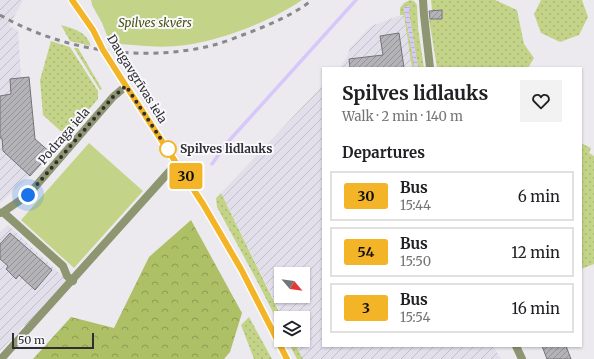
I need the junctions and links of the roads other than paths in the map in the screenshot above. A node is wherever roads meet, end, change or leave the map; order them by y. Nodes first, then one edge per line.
1 (72, 0) edge
2 (424, 0) edge
3 (430, 67) edge
4 (126, 86) junction
5 (177, 163) junction
6 (2, 213) edge
7 (73, 281) junction
8 (516, 347) edge
9 (1, 359) edge
10 (287, 359) edge
11 (522, 359) edge

1 - 4 main road, Daugavgrīvas iela
2 - 3 street
4 - 5 main road, Daugavgrīvas iela
4 - 6 street, Podraga iela
5 - 7 street
5 - 10 main road, Daugavgrīvas iela
6 - 7 street
7 - 9 street
8 - 11 street

